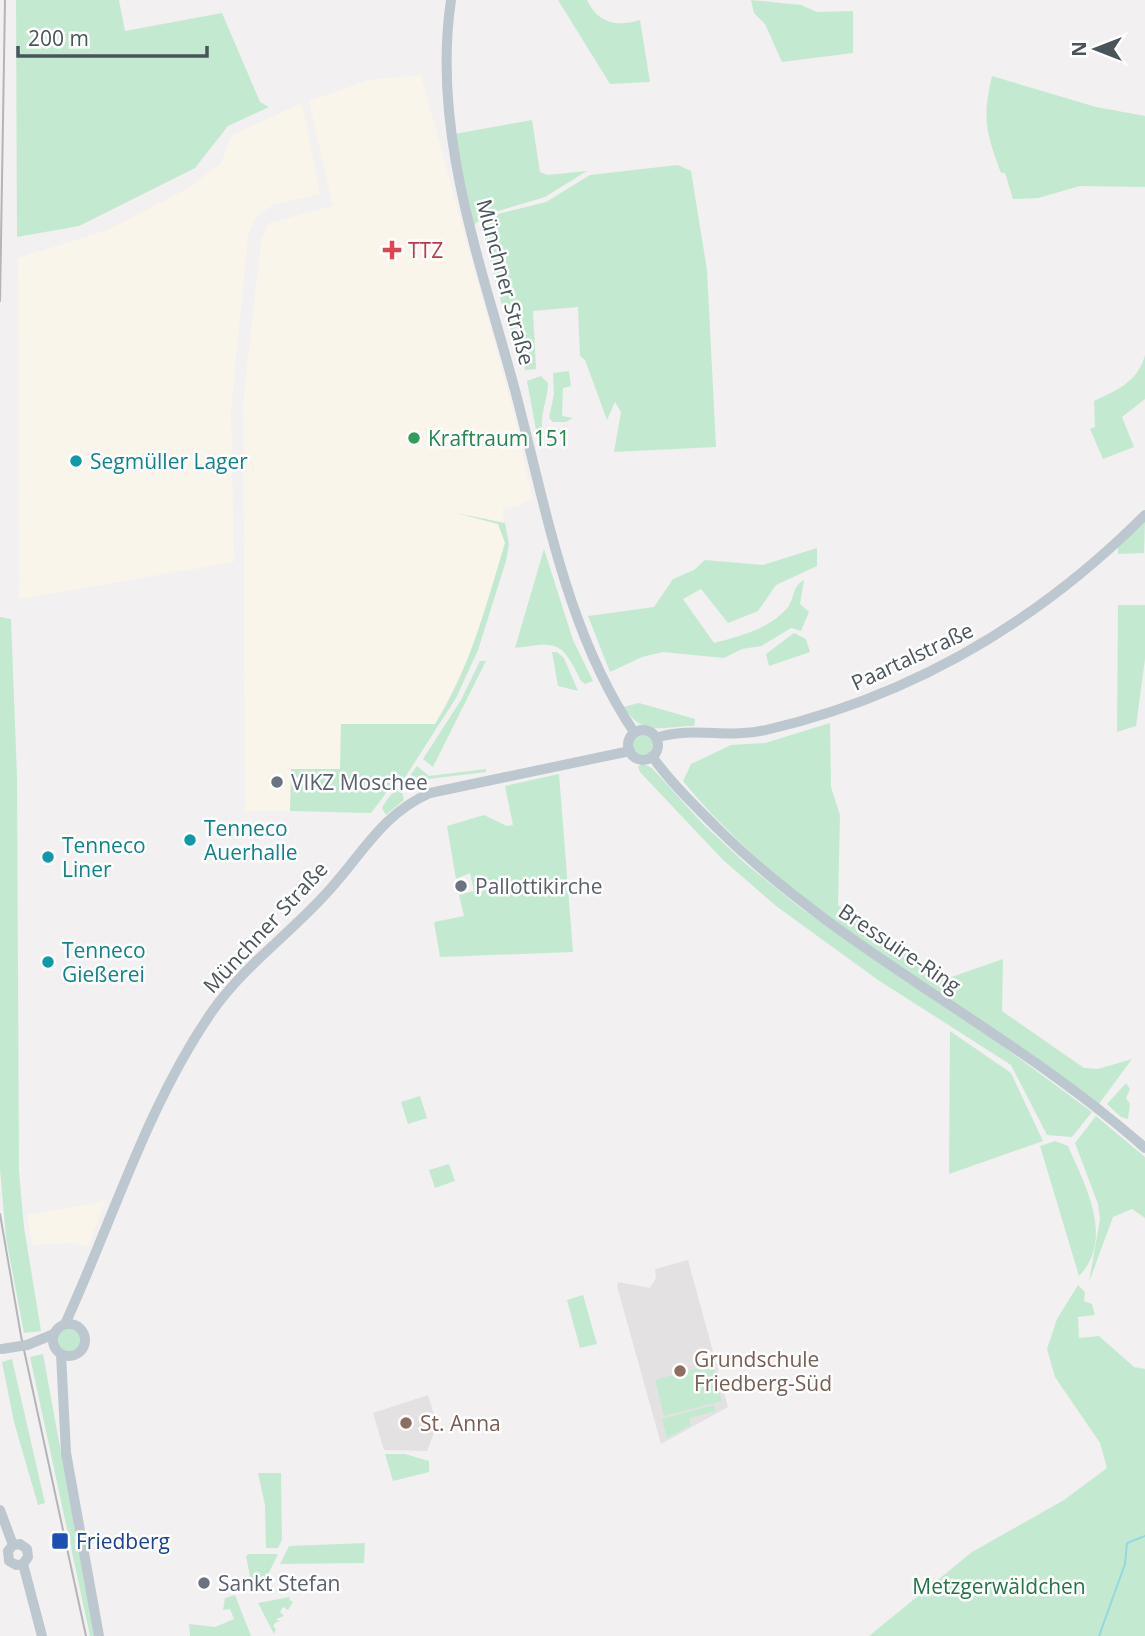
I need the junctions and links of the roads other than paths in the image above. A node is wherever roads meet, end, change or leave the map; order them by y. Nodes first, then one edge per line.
1 (451, 0) edge
2 (1145, 515) edge
3 (634, 732) junction
4 (656, 738) junction
5 (629, 751) junction
6 (652, 756) junction
7 (1145, 1148) edge
8 (78, 1300) junction
9 (65, 1324) junction
10 (77, 1326) junction
11 (54, 1334) junction
12 (35, 1344) junction
13 (1, 1349) edge
14 (58, 1351) junction
15 (74, 1355) junction
16 (64, 1382) junction
17 (0, 1510) edge
18 (13, 1545) junction
19 (23, 1564) junction
20 (42, 1636) edge
21 (99, 1636) edge

1 - 3 main road, Münchner Straße
2 - 4 main road, Paartalstraße
3 - 4 main road
3 - 5 main road
4 - 6 main road
5 - 6 main road
5 - 8 main road, Münchner Straße
6 - 7 main road, Bressuire-Ring
8 - 9 main road, Münchner Straße
8 - 10 main road, Münchner Straße
9 - 10 main road
9 - 11 main road
10 - 15 main road
11 - 12 main road
11 - 14 main road
12 - 13 main road, bridge
12 - 14 main road
14 - 15 main road
14 - 16 main road
15 - 16 main road
16 - 21 main road
17 - 18 main road
18 - 19 main road
18 - 19 main road
19 - 20 main road

